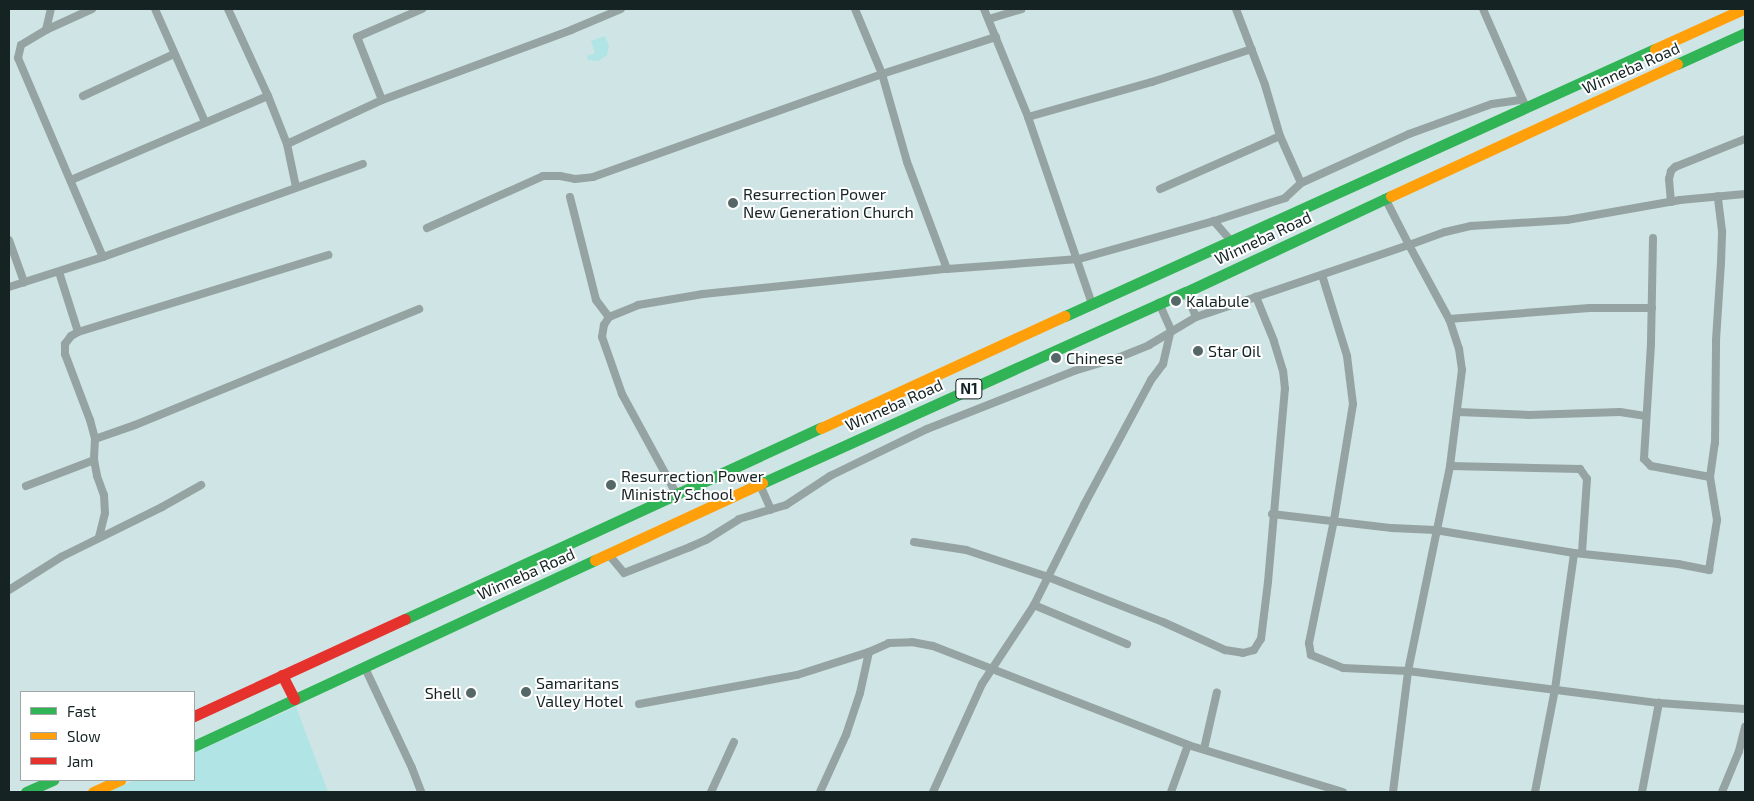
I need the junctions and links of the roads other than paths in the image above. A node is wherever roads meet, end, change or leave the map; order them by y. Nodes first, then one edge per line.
1 (51, 9) edge
2 (92, 9) edge
3 (155, 9) edge
4 (228, 9) edge
5 (422, 9) edge
6 (621, 9) edge
7 (855, 9) edge
8 (984, 9) edge
9 (1021, 9) edge
10 (1236, 9) edge
11 (1483, 9) edge
12 (1743, 9) edge
13 (989, 19) junction
14 (46, 30) junction
15 (1745, 33) edge
16 (996, 37) junction
17 (1252, 49) junction
18 (174, 54) junction
19 (882, 74) junction
20 (83, 96) dead end
21 (268, 96) junction
22 (382, 100) junction
23 (1524, 104) junction
24 (1028, 117) junction
25 (205, 122) junction
26 (1475, 130) junction
27 (1280, 136) junction
28 (1745, 140) edge
29 (286, 144) junction
30 (1482, 153) junction
31 (363, 164) dead end
32 (71, 180) junction
33 (1301, 183) junction
34 (296, 187) junction
35 (1160, 189) dead end
36 (1745, 194) edge
37 (1718, 196) junction
38 (570, 198) dead end
39 (1385, 198) junction
40 (1671, 202) junction
41 (1214, 221) junction
42 (427, 228) dead end
43 (1653, 238) dead end
44 (9, 240) edge
45 (1232, 242) junction
46 (1409, 245) junction
47 (328, 255) dead end
48 (103, 257) junction
49 (1078, 259) junction
50 (947, 268) junction
51 (59, 272) junction
52 (1322, 275) junction
53 (24, 282) junction
54 (9, 287) edge
55 (1186, 292) junction
56 (1256, 297) junction
57 (1159, 303) junction
58 (1092, 304) junction
59 (419, 308) dead end
60 (1652, 308) junction
61 (609, 317) junction
62 (1196, 317) junction
63 (1449, 319) junction
64 (1171, 330) junction
65 (78, 332) junction
66 (918, 412) junction
67 (1458, 412) junction
68 (1645, 416) junction
69 (927, 429) junction
70 (95, 439) junction
71 (94, 460) junction
72 (1450, 466) junction
73 (1710, 477) junction
74 (201, 485) dead end
75 (760, 485) junction
76 (26, 486) dead end
77 (677, 495) junction
78 (771, 510) junction
79 (1272, 514) junction
80 (1334, 520) junction
81 (1435, 530) junction
82 (99, 537) junction
83 (914, 542) dead end
84 (1578, 553) junction
85 (609, 555) junction
86 (1048, 576) junction
87 (9, 590) edge
88 (1034, 605) junction
89 (1127, 644) dead end
90 (869, 652) junction
91 (365, 668) junction
92 (991, 669) junction
93 (1408, 671) junction
94 (282, 675) junction
95 (1555, 689) junction
96 (1217, 692) dead end
97 (294, 699) junction
98 (1659, 703) junction
99 (640, 704) dead end
100 (1745, 709) edge
101 (195, 716) edge
102 (1745, 727) edge
103 (734, 742) dead end
104 (1188, 745) junction
105 (195, 746) edge
106 (1204, 749) junction
107 (51, 781) edge
108 (118, 781) edge
109 (26, 792) edge
110 (93, 792) edge
111 (421, 792) edge
112 (711, 792) edge
113 (820, 792) edge
114 (933, 792) edge
115 (1171, 792) edge
116 (1343, 792) edge
117 (1393, 792) edge
118 (1534, 792) edge
119 (1642, 792) edge
120 (1722, 792) edge

1 - 14 street
2 - 14 street
3 - 18 street
4 - 21 street
5 - 22 street
6 - 22 street
7 - 19 street
8 - 13 street
9 - 13 street
10 - 17 street
11 - 23 street
12 - 23 highway, Winneba Road / N1
13 - 16 street
14 - 32 street
15 - 30 highway, Winneba Road / N1
16 - 19 street
16 - 24 street
17 - 24 street
17 - 27 street
18 - 20 street
18 - 25 street
19 - 42 street
19 - 50 street
21 - 25 street
21 - 29 street
22 - 29 street
23 - 26 highway, Winneba Road / N1
23 - 33 street
24 - 49 street
25 - 32 street
26 - 30 highway
26 - 45 highway, Winneba Road / N1
27 - 33 street
27 - 35 street
28 - 40 street
29 - 34 street
30 - 39 highway, Winneba Road / N1
31 - 34 street
32 - 48 street
33 - 41 street
34 - 48 street
36 - 37 street
37 - 40 street
37 - 73 street
38 - 61 street
39 - 46 street
39 - 55 highway, Winneba Road / N1
40 - 46 street
41 - 45 street
41 - 49 street
43 - 60 street
44 - 53 street
45 - 58 highway, Winneba Road / N1
46 - 52 street
46 - 63 street
47 - 65 street
48 - 51 street
49 - 50 street
49 - 58 street
50 - 61 street
51 - 53 street
51 - 65 street
52 - 56 street
52 - 80 street
53 - 54 street
55 - 57 highway, Winneba Road / N1
55 - 62 street
56 - 62 street
56 - 79 street
57 - 64 street
57 - 66 highway, Winneba Road / N1
58 - 77 highway, Winneba Road / N1
59 - 70 street
60 - 63 street
60 - 68 street
61 - 77 street
62 - 64 street
63 - 67 street
64 - 69 street
64 - 86 street
65 - 70 street
66 - 69 street
66 - 75 highway, Winneba Road / N1
67 - 68 street
67 - 72 street
68 - 73 street
69 - 78 street
70 - 71 street
71 - 76 street
71 - 82 street
72 - 81 street
72 - 84 street
73 - 84 street
74 - 82 street
75 - 78 street
75 - 85 highway, Winneba Road / N1
77 - 94 highway, Winneba Road / N1
78 - 85 street
79 - 80 street
79 - 86 street
80 - 81 street
80 - 93 street
81 - 84 street
81 - 93 street
82 - 87 street
83 - 86 street
84 - 95 street
85 - 91 highway, Winneba Road / N1
86 - 88 street
88 - 89 street
88 - 92 street
90 - 92 street
90 - 99 street
90 - 113 street
91 - 97 highway, Winneba Road / N1
91 - 111 street
92 - 104 street
92 - 114 street
93 - 95 street
93 - 117 street
94 - 97 highway
94 - 101 highway, Winneba Road / N1
95 - 98 street
95 - 118 street
96 - 106 street
97 - 105 highway, Winneba Road / N1
98 - 100 street
98 - 119 street
102 - 120 street
103 - 112 street
104 - 106 street
104 - 115 street
106 - 116 street
107 - 109 highway
108 - 110 highway

